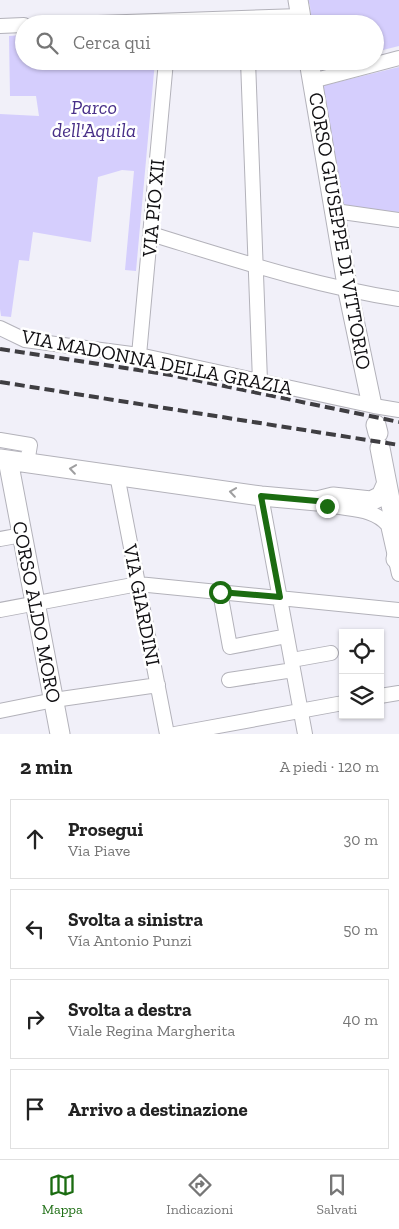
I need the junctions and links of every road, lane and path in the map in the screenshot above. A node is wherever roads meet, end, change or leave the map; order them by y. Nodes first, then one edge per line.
1 (300, 13) edge
2 (286, 15) edge
3 (15, 25) edge
4 (0, 26) edge
5 (399, 58) edge
6 (384, 62) edge
7 (165, 70) edge
8 (248, 70) edge
9 (310, 70) edge
10 (354, 70) edge
11 (312, 81) junction
12 (335, 211) junction
13 (399, 220) edge
14 (151, 234) junction
15 (256, 266) junction
16 (348, 291) junction
17 (399, 299) edge
18 (0, 328) edge
19 (139, 355) junction
20 (260, 381) junction
21 (399, 410) edge
22 (376, 423) junction
23 (0, 440) edge
24 (4, 459) edge
25 (27, 462) junction
26 (117, 475) junction
27 (386, 485) junction
28 (261, 496) junction
29 (317, 501) junction
30 (22, 535) junction
31 (0, 539) edge
32 (398, 567) edge
33 (138, 584) junction
34 (220, 592) junction
35 (280, 597) junction
36 (36, 603) junction
37 (0, 610) edge
38 (399, 610) edge
39 (287, 636) junction
40 (331, 653) dead end
41 (292, 665) junction
42 (229, 680) dead end
43 (158, 685) junction
44 (399, 692) edge
45 (384, 695) edge
46 (54, 700) junction
47 (339, 704) edge
48 (0, 711) edge
49 (301, 711) junction
50 (60, 734) edge
51 (167, 734) edge
52 (175, 734) edge
53 (305, 734) edge

1 - 2 street
3 - 4 street
5 - 6 street
7 - 14 street, VIA PIO XII
8 - 15 street
9 - 11 street, CORSO GIUSEPPE DI VITTORIO
10 - 11 street
11 - 12 street, CORSO GIUSEPPE DI VITTORIO
12 - 13 street
12 - 16 street, CORSO GIUSEPPE DI VITTORIO
14 - 15 street
14 - 19 street, VIA PIO XII
15 - 16 street
15 - 20 street
16 - 17 street
16 - 22 street, CORSO GIUSEPPE DI VITTORIO
18 - 19 street, VIA MADONNA DELLA GRAZIA
19 - 20 street, VIA MADONNA DELLA GRAZIA
20 - 22 street, VIA MADONNA DELLA GRAZIA
21 - 22 street, VIA MADONNA DELLA GRAZIA
22 - 27 street, CORSO GIUSEPPE DI VITTORIO
23 - 25 street
24 - 25 street
24 - 30 street, CORSO ALDO MORO
26 -> 25 street
28 -> 26 street
26 - 33 street, VIA GIARDINI
27 - 29 street
27 - 32 street, CORSO GIUSEPPE DI VITTORIO
28 - 29 street
28 - 35 street
29 - 32 street
30 - 31 street
30 - 36 street, CORSO ALDO MORO
33 - 34 street
33 - 36 street
33 - 43 street, VIA GIARDINI
34 - 35 street
34 - 39 street
35 - 38 street
35 - 39 street
36 - 37 street
36 - 46 street, CORSO ALDO MORO
39 - 41 street
40 - 41 street
41 - 42 street
41 - 49 street
43 - 46 street
43 - 51 street, VIA GIARDINI
44 - 45 street
46 - 48 street
46 - 50 street, CORSO ALDO MORO
47 - 49 street
49 - 52 street
49 - 53 street

